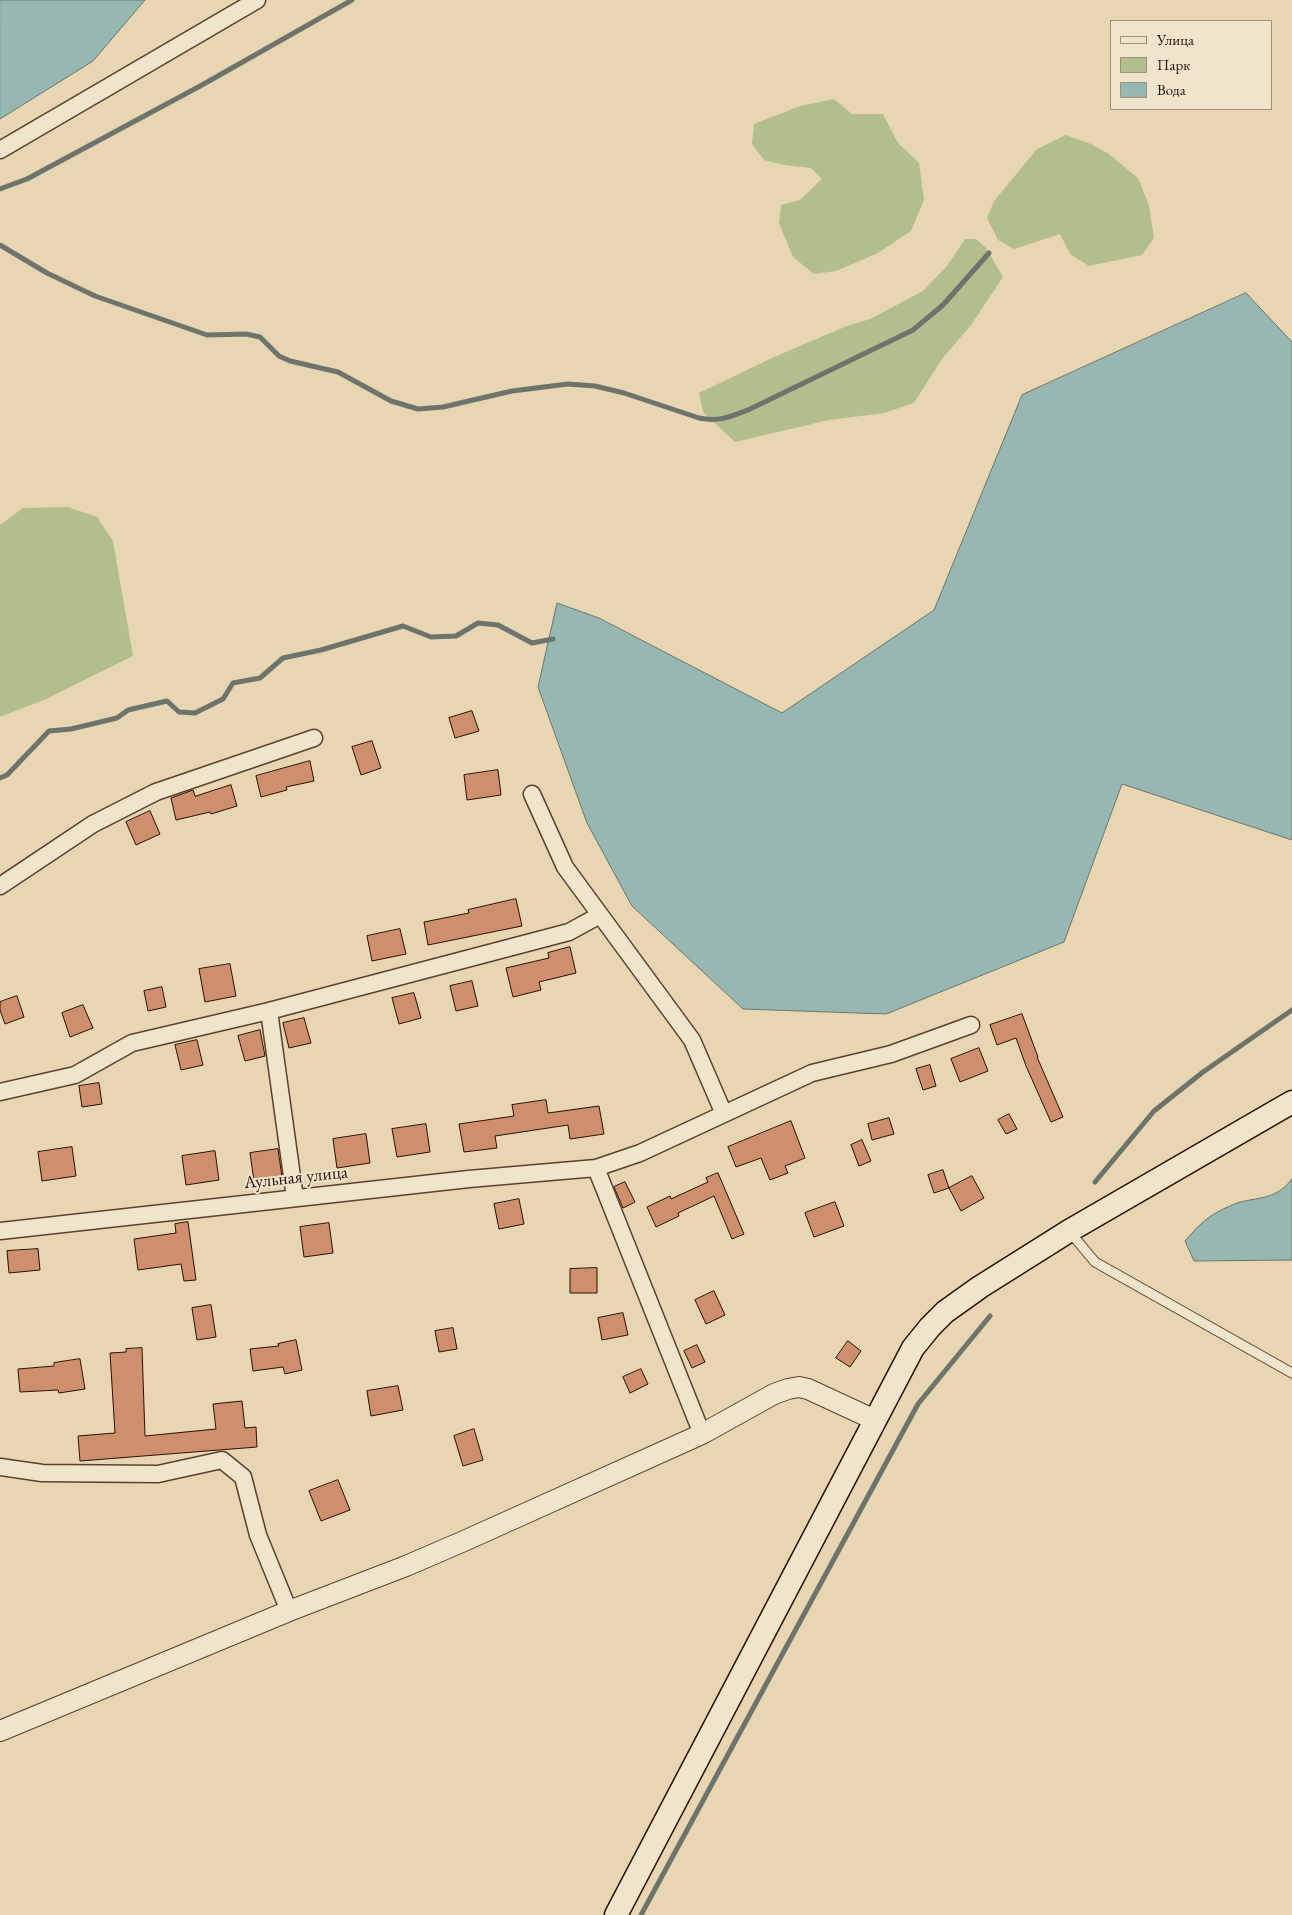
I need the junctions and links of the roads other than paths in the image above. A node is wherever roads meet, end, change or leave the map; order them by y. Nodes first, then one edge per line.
1 (257, 0) edge
2 (0, 150) edge
3 (314, 738) dead end
4 (532, 794) dead end
5 (0, 886) edge
6 (600, 915) junction
7 (269, 1011) junction
8 (971, 1025) dead end
9 (0, 1092) edge
10 (1292, 1102) edge
11 (724, 1114) junction
12 (596, 1168) junction
13 (295, 1198) junction
14 (0, 1231) edge
15 (1069, 1231) junction
16 (1292, 1373) edge
17 (875, 1420) junction
18 (702, 1434) junction
19 (0, 1467) edge
20 (290, 1611) junction
21 (0, 1731) edge
22 (616, 1915) edge

1 - 2 street
3 - 5 street
4 - 6 street
6 - 7 street
6 - 11 street
7 - 9 street
7 - 13 street
8 - 11 street, Аульная улица
10 - 15 main road
11 - 12 street, Аульная улица
12 - 13 street, Аульная улица
12 - 18 street
13 - 14 street, Аульная улица
15 - 16 lane
15 - 17 main road
17 - 18 street
17 - 22 main road
18 - 20 street
19 - 20 street
20 - 21 street

